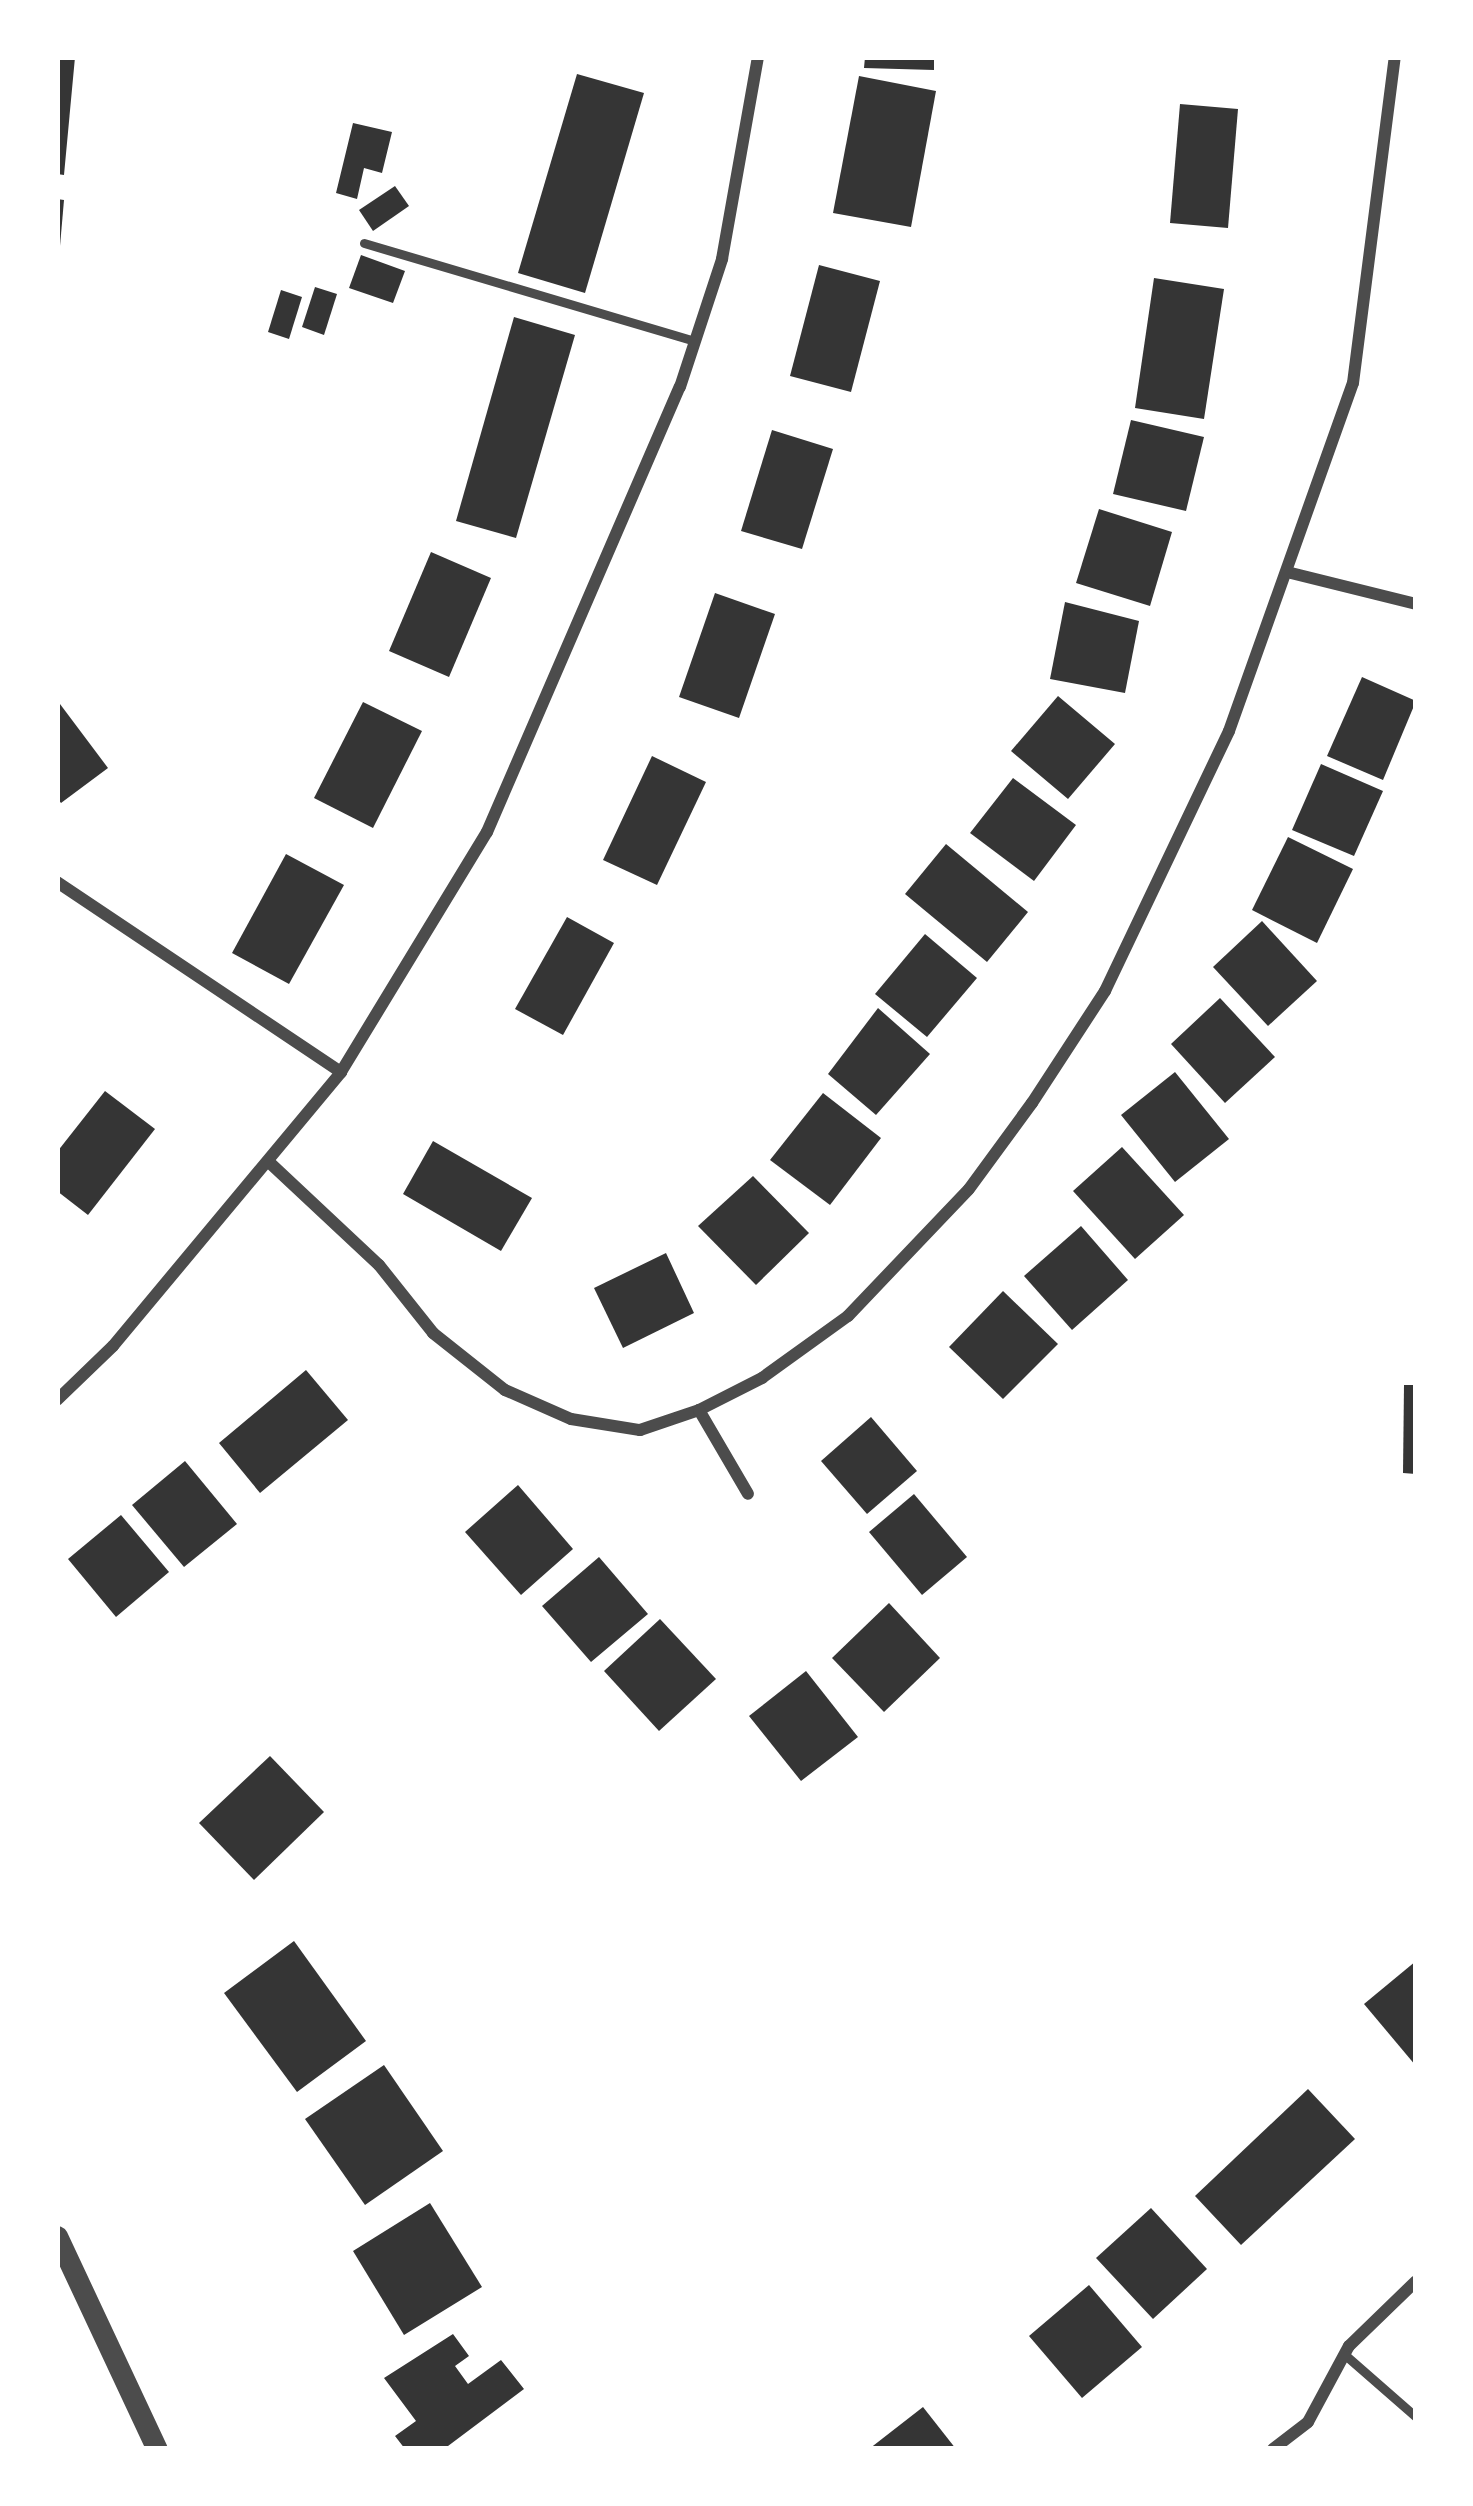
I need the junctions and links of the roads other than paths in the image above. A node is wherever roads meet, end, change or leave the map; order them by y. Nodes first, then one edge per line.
1 (758, 57) edge
2 (1395, 57) edge
3 (364, 243) dead end
4 (695, 341) junction
5 (1291, 572) junction
6 (1416, 604) edge
7 (57, 882) edge
8 (341, 1072) junction
9 (270, 1163) junction
10 (57, 1400) edge
11 (699, 1410) junction
12 (748, 1494) dead end
13 (57, 2236) edge
14 (1416, 2281) edge
15 (1344, 2354) junction
16 (1416, 2416) edge
17 (157, 2449) edge
18 (1274, 2449) edge

1 - 4 street
2 - 5 street
3 - 4 lane
4 - 8 street
5 - 6 street
5 - 11 street
7 - 8 street
8 - 9 street
9 - 10 street
9 - 11 street
11 - 12 street
13 - 17 street
14 - 15 street
15 - 16 lane
15 - 18 street

